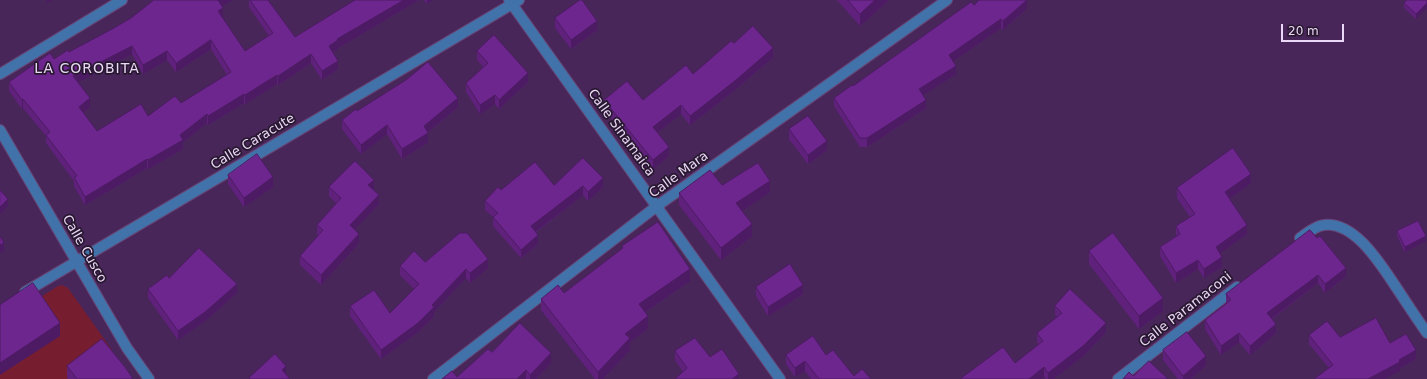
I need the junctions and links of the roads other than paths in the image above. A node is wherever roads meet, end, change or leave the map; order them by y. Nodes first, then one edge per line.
1 (122, 0) edge
2 (947, 0) edge
3 (513, 1) edge
4 (0, 74) edge
5 (0, 130) edge
6 (658, 206) junction
7 (1295, 242) edge
8 (76, 262) junction
9 (1244, 281) edge
10 (19, 296) edge
11 (1427, 333) edge
12 (149, 379) edge
13 (433, 379) edge
14 (780, 379) edge
15 (1118, 379) edge

1 - 4 street
2 - 6 street, Calle Mara
3 - 6 street, Calle Sinamaica
3 - 8 street, Calle Caracute
5 - 8 street, Calle Cusco
6 - 13 street, Calle Mara
6 - 14 street, Calle Sinamaica
7 - 11 street
8 - 10 street, Calle Caracute
8 - 12 street, Calle Cusco
9 - 15 street, Calle Paramaconi

